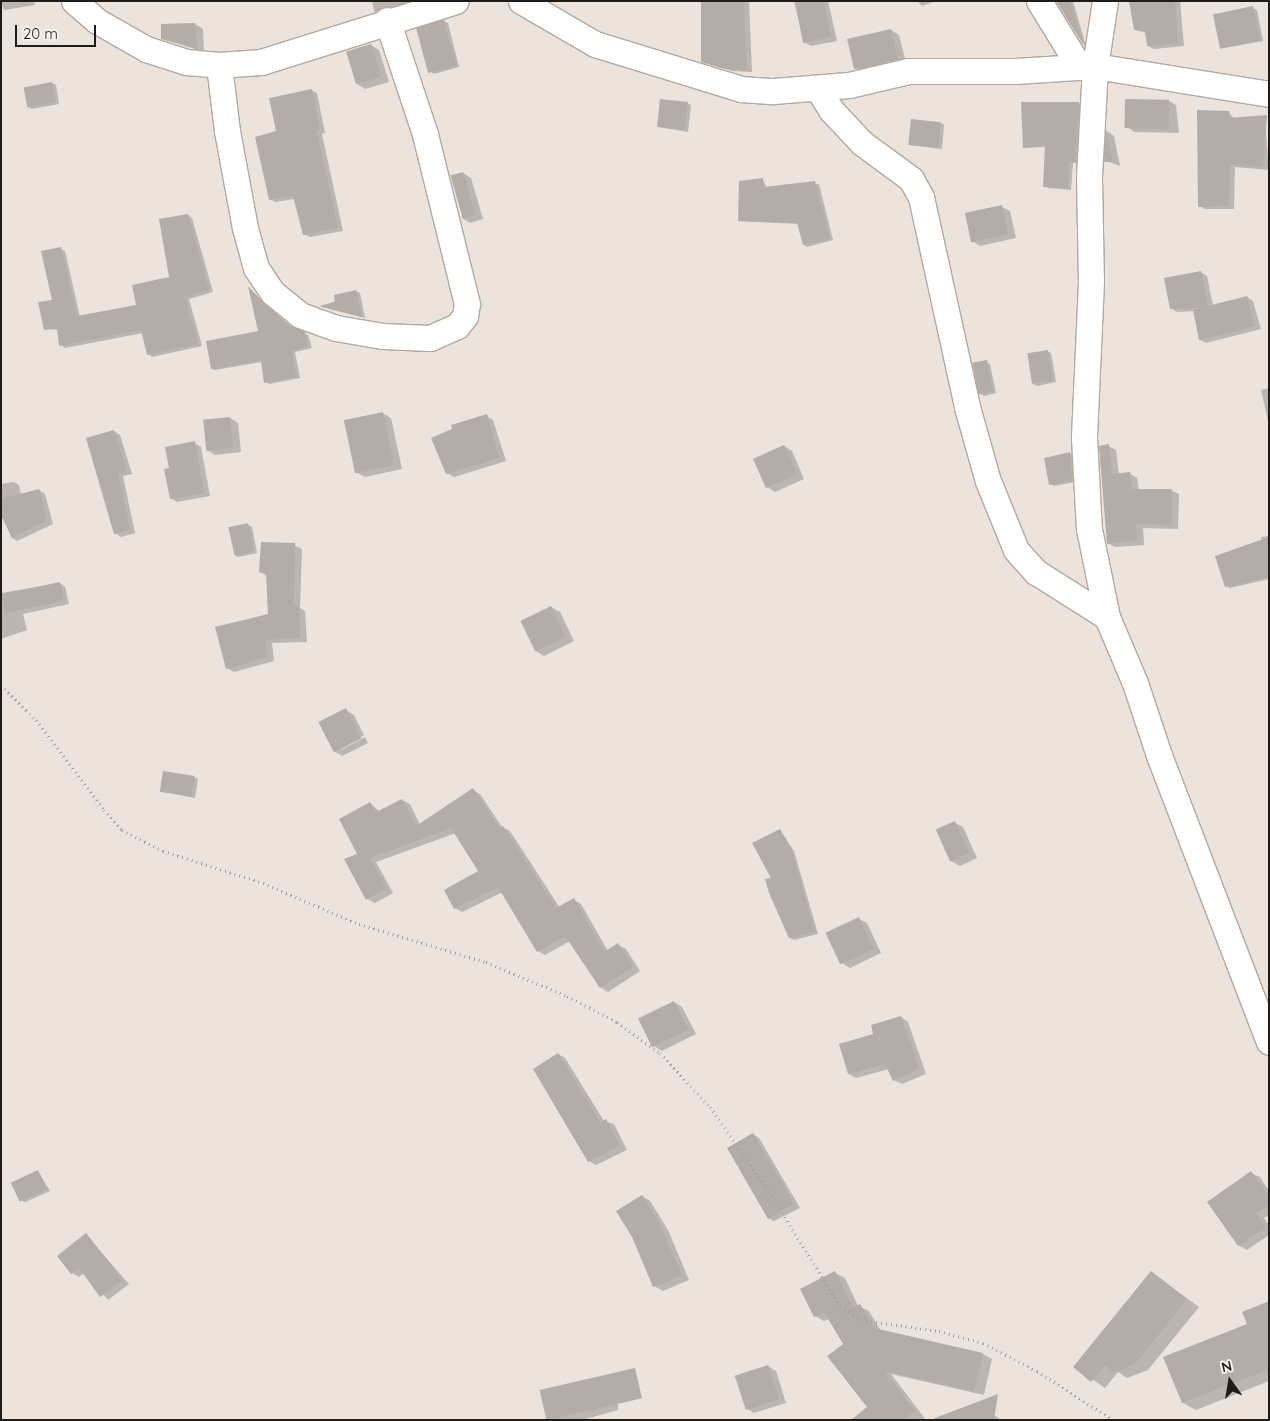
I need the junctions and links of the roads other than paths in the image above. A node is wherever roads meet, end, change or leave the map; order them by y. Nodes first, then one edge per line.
1 (74, 1) edge
2 (456, 1) edge
3 (521, 1) edge
4 (1039, 1) edge
5 (1105, 1) edge
6 (388, 20) junction
7 (219, 65) junction
8 (1087, 66) junction
9 (818, 88) junction
10 (1269, 94) edge
11 (1107, 617) junction
12 (1269, 1042) edge

1 - 7 street
2 - 6 street
3 - 9 street
4 - 8 street
5 - 8 street
6 - 7 street
6 - 7 street
8 - 9 street
8 - 10 street
8 - 11 street
9 - 11 street
11 - 12 street

